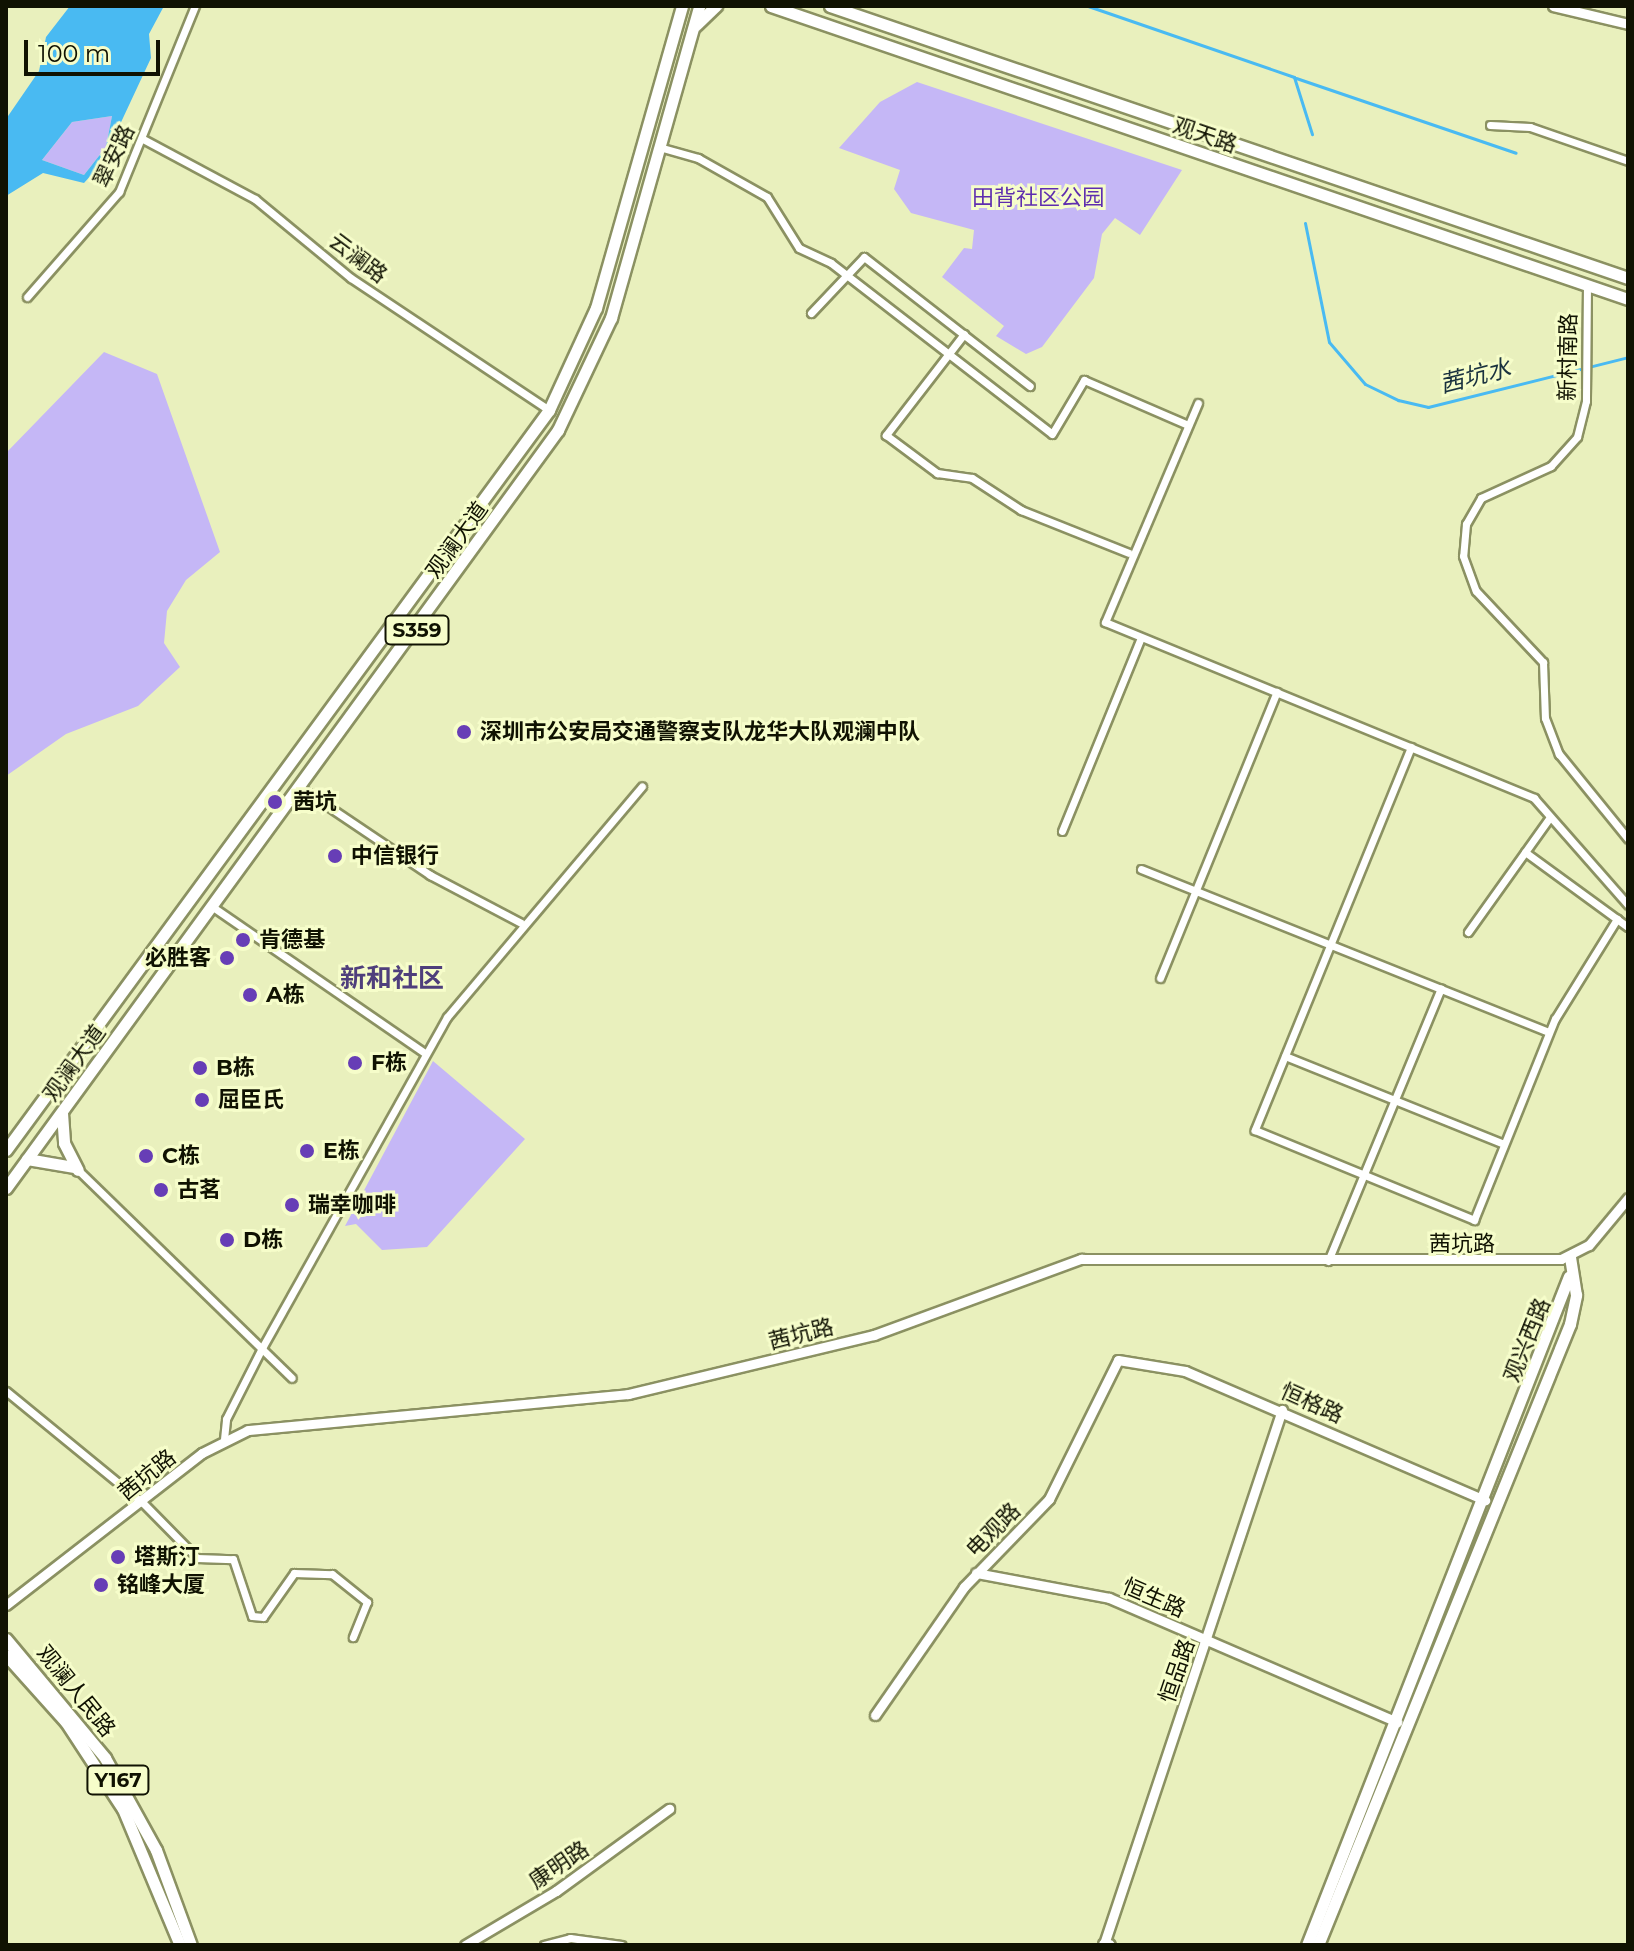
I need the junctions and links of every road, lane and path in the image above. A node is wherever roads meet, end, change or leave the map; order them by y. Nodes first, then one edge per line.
1 (195, 6) edge
2 (680, 6) edge
3 (699, 6) edge
4 (716, 6) edge
5 (771, 6) edge
6 (830, 6) edge
7 (1553, 6) edge
8 (847, 12) junction
9 (1628, 24) edge
10 (691, 32) junction
11 (841, 33) junction
12 (1490, 125) dead end
13 (143, 139) junction
14 (659, 147) junction
15 (1628, 161) edge
16 (845, 274) junction
17 (1628, 278) edge
18 (1587, 284) junction
19 (27, 297) dead end
20 (1628, 299) edge
21 (811, 313) dead end
22 (964, 334) junction
23 (948, 354) junction
24 (1030, 386) dead end
25 (1198, 403) dead end
26 (549, 410) junction
27 (1188, 425) junction
28 (1129, 553) junction
29 (1141, 637) junction
30 (1277, 692) junction
31 (1411, 747) junction
32 (642, 786) dead end
33 (301, 788) junction
34 (1550, 817) junction
35 (1062, 831) dead end
36 (1628, 839) edge
37 (1525, 852) junction
38 (1141, 869) dead end
39 (1195, 891) junction
40 (1628, 905) edge
41 (213, 907) junction
42 (1617, 919) junction
43 (521, 923) junction
44 (1628, 927) edge
45 (1468, 932) dead end
46 (1331, 945) junction
47 (1160, 978) dead end
48 (1441, 988) junction
49 (1549, 1032) junction
50 (425, 1053) junction
51 (1285, 1056) junction
52 (1394, 1100) junction
53 (62, 1113) junction
54 (1504, 1144) junction
55 (6, 1150) edge
56 (27, 1159) junction
57 (78, 1170) junction
58 (1364, 1175) junction
59 (6, 1188) edge
60 (1628, 1198) edge
61 (1570, 1256) junction
62 (1328, 1261) junction
63 (262, 1348) junction
64 (1118, 1360) joint
65 (292, 1378) dead end
66 (6, 1391) edge
67 (1282, 1410) junction
68 (224, 1439) junction
69 (1485, 1500) junction
70 (143, 1503) junction
71 (976, 1573) junction
72 (6, 1605) edge
73 (353, 1637) dead end
74 (6, 1639) edge
75 (1206, 1640) junction
76 (6, 1655) edge
77 (875, 1715) dead end
78 (1397, 1722) junction
79 (669, 1809) dead end
80 (1106, 1944) edge
81 (180, 1945) edge
82 (191, 1945) edge
83 (466, 1945) edge
84 (544, 1945) edge
85 (622, 1945) edge
86 (1307, 1945) edge
87 (1318, 1945) edge

1 - 13 street, 翠安路
2 - 26 main road, 观澜大道 / S359
3 - 10 main road, 观澜大道 / S359
4 - 10 main road
5 - 11 main road, 观天路
6 - 8 main road, 观天路
7 - 9 street
8 - 11 main road
8 - 17 main road, 观天路
10 - 14 main road, 观澜大道 / S359
11 - 18 main road, 观天路
12 - 15 street
13 - 19 street, 翠安路
13 - 26 street, 云澜路
14 - 16 street
14 - 33 main road, 观澜大道 / S359
16 - 21 street
16 - 22 street
16 - 23 street
18 - 20 main road, 观天路
18 - 36 street, 新村南路
22 - 23 street
22 - 24 street
23 - 27 street
23 - 28 street
25 - 27 street
26 - 55 main road, 观澜大道 / S359
27 - 28 street
28 - 29 street
29 - 30 street
29 - 35 street
30 - 31 street
30 - 39 street
31 - 34 street
31 - 46 street
32 - 43 street
33 - 41 main road, 观澜大道 / S359
33 - 43 street
34 - 37 street
34 - 40 street
37 - 42 street
37 - 45 street
38 - 39 street
39 - 46 street
39 - 47 street
41 - 50 street
41 - 53 main road, 观澜大道 / S359
42 - 44 street
42 - 49 street
43 - 50 street
46 - 48 street
46 - 51 street
48 - 49 street
48 - 52 street
49 - 54 street
50 - 63 street
51 - 52 street
51 - 58 street
52 - 54 street
52 - 58 street
53 - 56 main road, 观澜大道 / S359
53 - 57 main road
54 - 58 street
56 - 57 main road
56 - 59 main road, 观澜大道 / S359
57 - 63 street
58 - 62 street
60 - 61 street
61 - 62 street, 茜坑路
61 - 69 main road, 观兴西路
61 - 87 main road, 观兴西路
62 - 68 street, 茜坑路
63 - 65 street
63 - 68 street
64 - 67 street, 恒格路
64 - 71 street, 电观路
66 - 70 street
67 - 69 street, 恒格路
67 - 75 street, 恒品路
68 - 70 street, 茜坑路
69 - 78 main road, 观兴西路
70 - 72 street, 茜坑路
70 - 73 street
71 - 75 street, 恒生路
71 - 77 street, 电观路
74 - 82 main road, 观澜人民路 / Y167
75 - 78 street, 恒生路
75 - 80 street, 恒品路
76 - 81 main road, 观澜人民路 / Y167
78 - 86 main road, 观兴西路
79 - 83 street, 康明路
84 - 85 street

